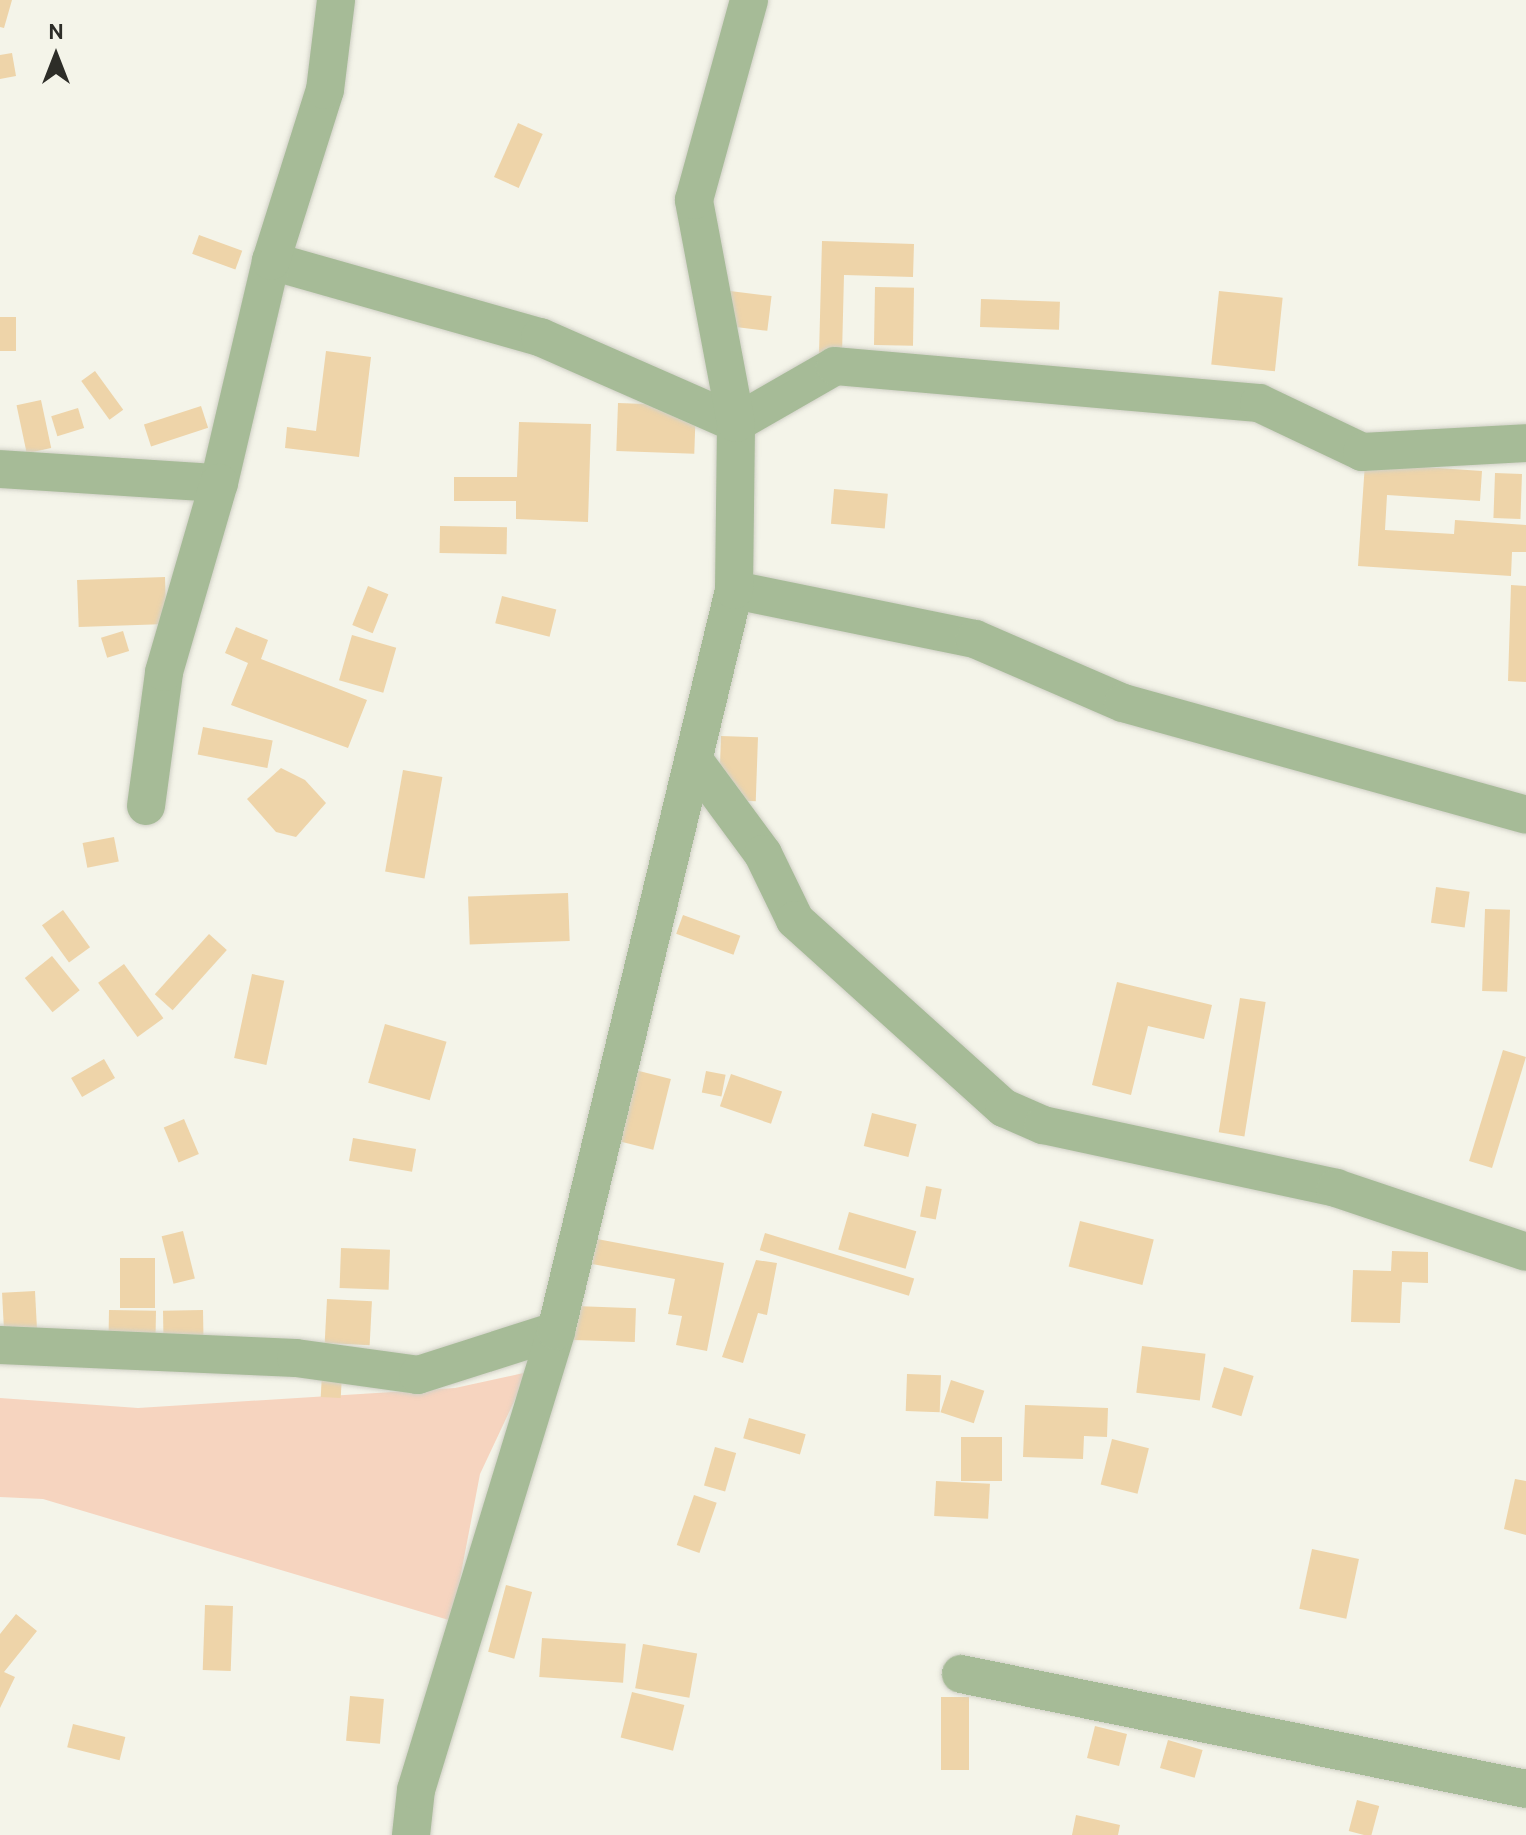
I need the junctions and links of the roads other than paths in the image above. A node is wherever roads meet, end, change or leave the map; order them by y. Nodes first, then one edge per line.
1 (336, 0) edge
2 (749, 0) edge
3 (271, 261) junction
4 (736, 423) junction
5 (1526, 443) edge
6 (0, 469) edge
7 (219, 483) junction
8 (734, 590) junction
9 (696, 763) junction
10 (146, 806) dead end
11 (1526, 815) edge
12 (1526, 1252) edge
13 (556, 1331) junction
14 (0, 1345) edge
15 (961, 1674) dead end
16 (1526, 1789) edge
17 (411, 1835) edge

1 - 3 street
2 - 4 street
3 - 4 street
3 - 7 street
4 - 5 street
4 - 8 street
6 - 7 street
7 - 10 street
8 - 9 street
8 - 11 street
9 - 12 street
9 - 13 street
13 - 14 street
13 - 17 street
15 - 16 street

